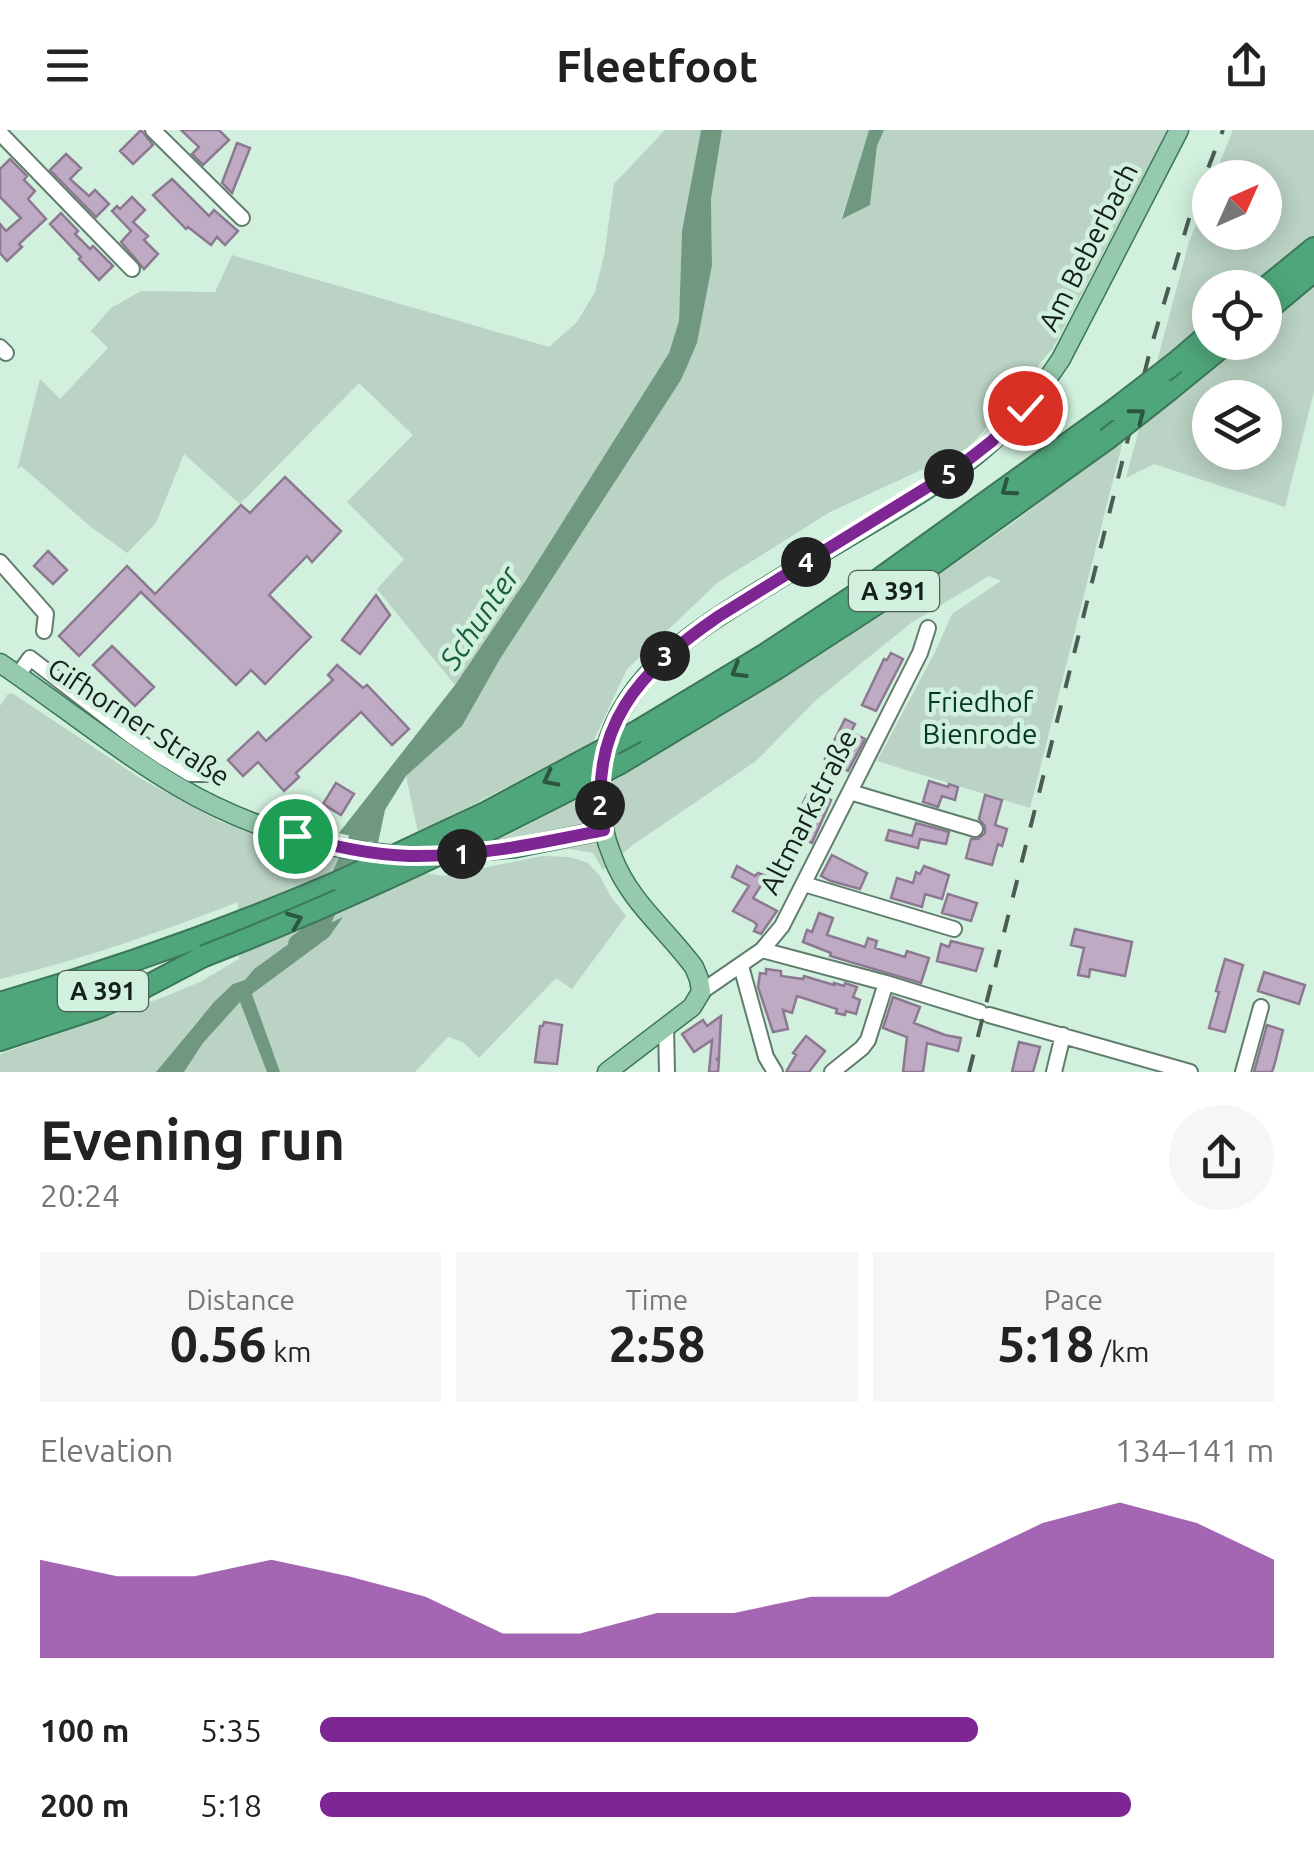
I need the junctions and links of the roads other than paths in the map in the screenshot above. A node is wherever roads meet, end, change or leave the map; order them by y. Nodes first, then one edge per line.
1 (154, 130) edge
2 (1179, 130) edge
3 (0, 133) edge
4 (242, 218) dead end
5 (1314, 248) edge
6 (132, 270) dead end
7 (1314, 271) edge
8 (1282, 274) edge
9 (1282, 298) edge
10 (1192, 348) edge
11 (1206, 360) edge
12 (0, 562) edge
13 (928, 628) dead end
14 (44, 632) dead end
15 (0, 662) edge
16 (18, 675) junction
17 (211, 774) dead end
18 (850, 792) junction
19 (975, 828) dead end
20 (604, 830) junction
21 (804, 884) junction
22 (954, 929) dead end
23 (762, 950) junction
24 (204, 956) junction
25 (741, 966) junction
26 (886, 983) junction
27 (40, 991) junction
28 (701, 992) junction
29 (0, 993) edge
30 (0, 1003) edge
31 (1261, 1007) dead end
32 (0, 1022) edge
33 (666, 1027) junction
34 (1063, 1035) junction
35 (0, 1040) edge
36 (1181, 1071) edge
37 (607, 1072) edge
38 (668, 1072) edge
39 (775, 1072) edge
40 (832, 1072) edge
41 (1054, 1072) edge
42 (1243, 1072) edge

1 - 4 street
2 - 20 main road, Am Beberbach
3 - 6 street
5 - 8 highway
7 - 9 highway
10 -> 27 highway, A 391, bridge
24 -> 11 highway, A 391, bridge
12 - 14 street
13 - 18 street, Altmarkstraße
15 - 16 main road, Gifhorner Straße
16 - 17 street
16 - 20 main road, Gifhorner Straße, bridge
18 - 19 street
18 - 21 street, Altmarkstraße
20 - 28 main road
21 - 22 street
21 - 23 street, Altmarkstraße
23 - 25 street, Altmarkstraße
23 - 26 street
24 - 32 highway, A 391
24 - 35 highway
25 - 28 street, Altmarkstraße
25 - 39 street
26 - 34 street
26 - 40 street
27 - 29 highway
27 - 30 highway, A 391
28 - 33 main road, Altmarkstraße
31 - 42 street
33 - 37 main road, Altmarkstraße
33 - 38 street
34 - 36 street
34 - 41 street

